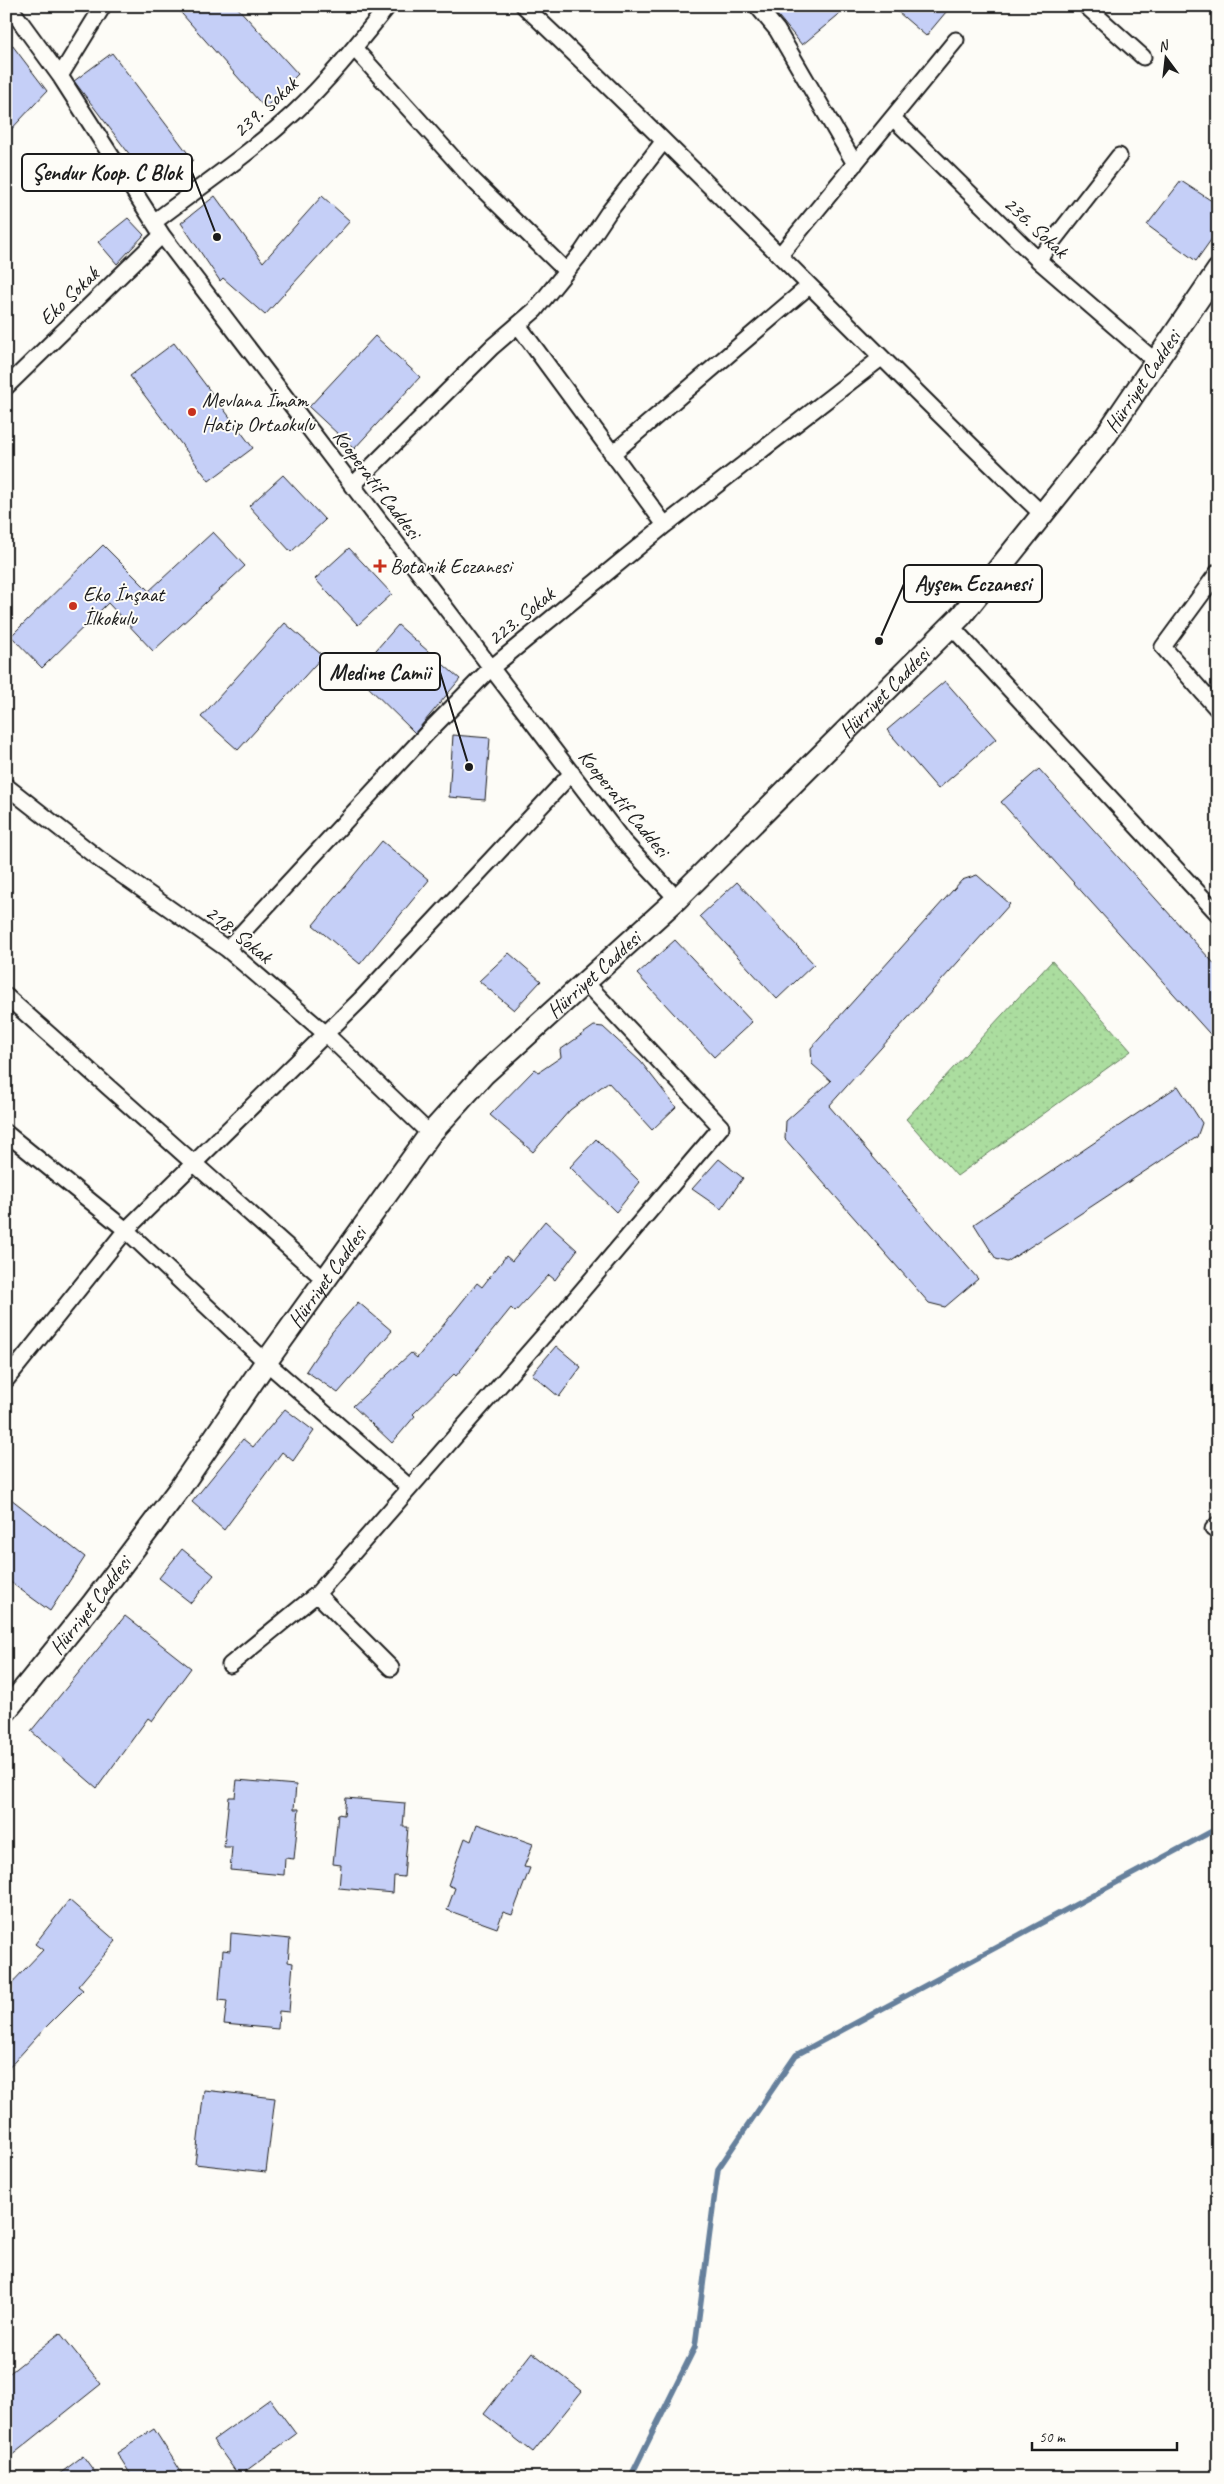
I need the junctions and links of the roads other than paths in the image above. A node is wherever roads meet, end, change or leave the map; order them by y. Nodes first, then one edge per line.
1 (9, 6) edge
2 (103, 6) edge
3 (388, 6) edge
4 (524, 6) edge
5 (757, 6) edge
6 (1086, 6) edge
7 (956, 40) dead end
8 (354, 48) junction
9 (1143, 57) dead end
10 (60, 76) junction
11 (893, 118) junction
12 (663, 142) junction
13 (1119, 156) dead end
14 (855, 164) junction
15 (158, 228) junction
16 (780, 255) junction
17 (1038, 260) junction
18 (566, 271) junction
19 (1215, 279) edge
20 (809, 286) junction
21 (518, 325) junction
22 (881, 358) junction
23 (1156, 362) junction
24 (6, 387) edge
25 (612, 454) junction
26 (352, 486) junction
27 (1043, 515) junction
28 (664, 525) junction
29 (1218, 572) edge
30 (951, 626) junction
31 (490, 669) junction
32 (1218, 710) edge
33 (572, 773) junction
34 (6, 786) edge
35 (677, 899) junction
36 (1218, 914) edge
37 (227, 949) junction
38 (585, 982) junction
39 (6, 996) edge
40 (326, 1034) junction
41 (6, 1133) edge
42 (430, 1134) junction
43 (194, 1162) junction
44 (126, 1230) junction
45 (325, 1280) junction
46 (266, 1362) junction
47 (6, 1380) edge
48 (409, 1487) junction
49 (316, 1594) junction
50 (230, 1665) dead end
51 (391, 1668) dead end
52 (6, 1711) edge

1 - 10 street, Kooperatif Caddesi
2 - 10 street
3 - 8 street, 239. Sokak
4 - 12 street
5 - 14 street
6 - 9 street
7 - 11 street
8 - 15 street, 239. Sokak
8 - 18 street
10 - 15 street, Kooperatif Caddesi
11 - 14 street
11 - 17 street, 236. Sokak
12 - 16 street
12 - 18 street
13 - 17 street
14 - 16 street
15 - 24 street, Eko Sokak
15 - 26 street, Kooperatif Caddesi
16 - 20 street
17 - 23 street, 236. Sokak
18 - 21 street
19 - 23 street, Hürriyet Caddesi
20 - 22 street
20 - 25 street
21 - 25 street
21 - 26 street
22 - 27 street
22 - 28 street, 223. Sokak
23 - 27 street, Hürriyet Caddesi
25 - 28 street
26 - 31 street, Kooperatif Caddesi
27 - 30 street, Hürriyet Caddesi
28 - 31 street, 223. Sokak
29 - 32 street
30 - 35 street, Hürriyet Caddesi
30 - 36 street
31 - 33 street, Kooperatif Caddesi
31 - 37 street, 223. Sokak
33 - 35 street, Kooperatif Caddesi
33 - 40 street
34 - 37 street, 218. Sokak
35 - 38 street, Hürriyet Caddesi
37 - 40 street, 218. Sokak
38 - 42 street, Hürriyet Caddesi
38 - 48 street
39 - 43 street
40 - 42 street, 218. Sokak
40 - 43 street
41 - 44 street
42 - 45 street, Hürriyet Caddesi
43 - 44 street
43 - 45 street
44 - 46 street
44 - 47 street
45 - 46 street, Hürriyet Caddesi
46 - 48 street
46 - 52 street, Hürriyet Caddesi
48 - 49 street
49 - 50 street
49 - 51 street

